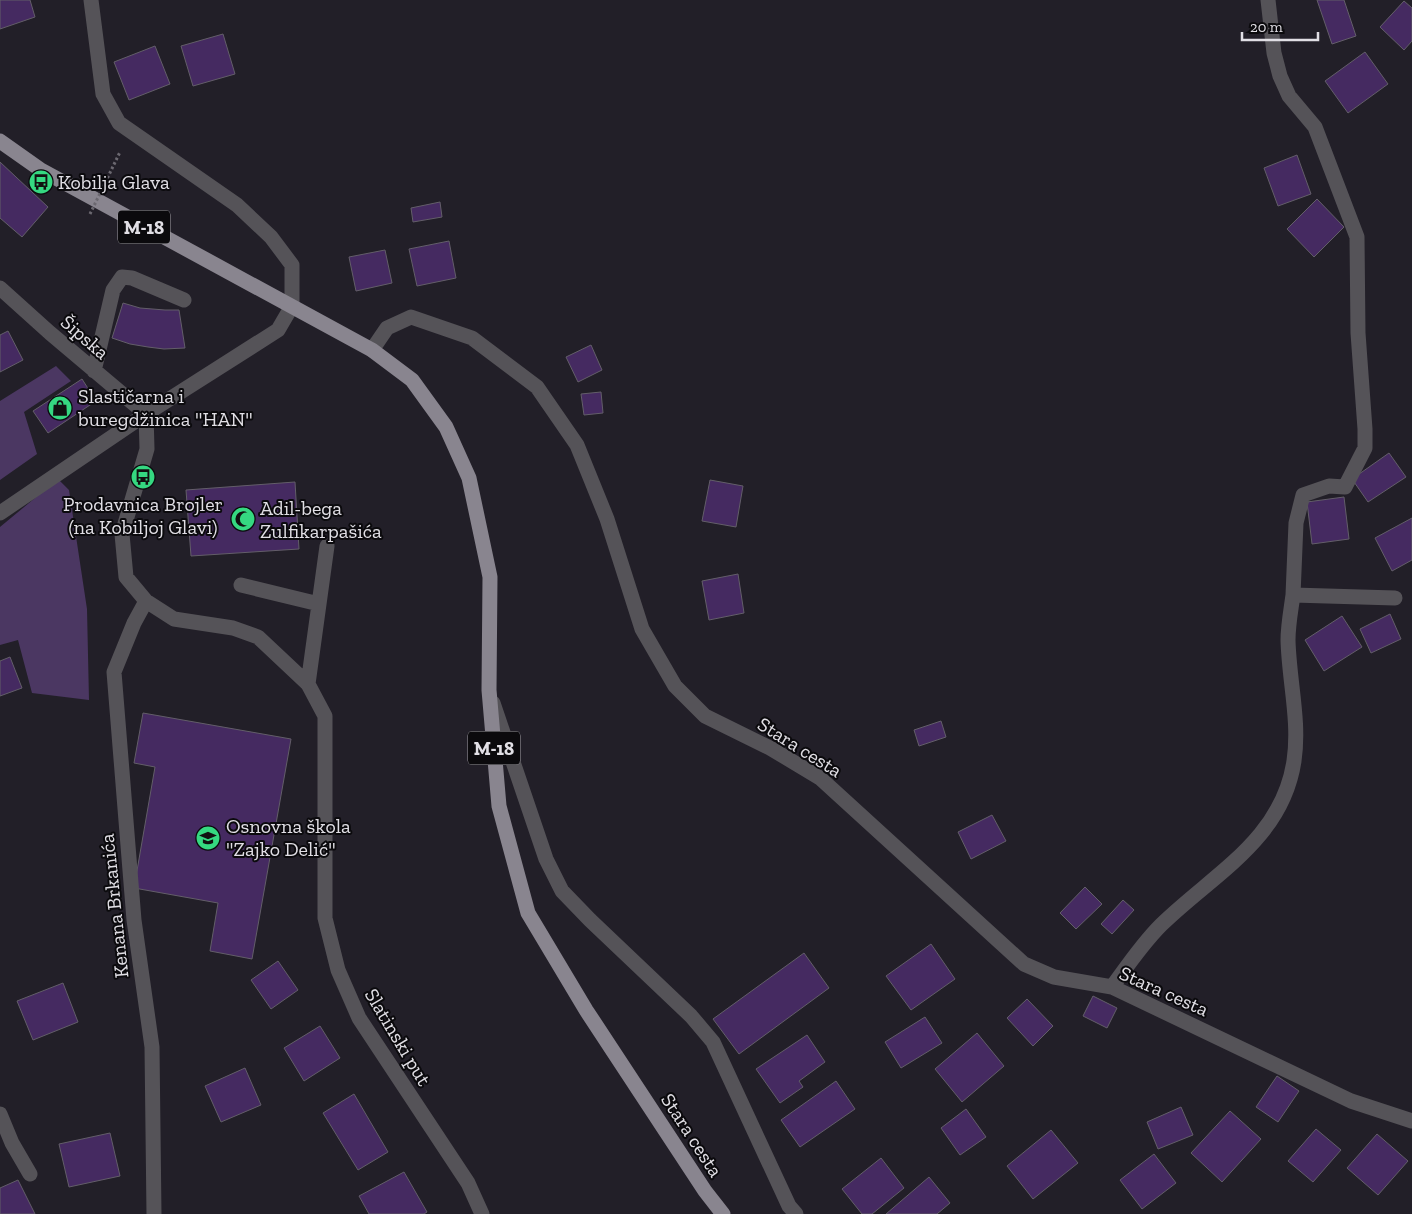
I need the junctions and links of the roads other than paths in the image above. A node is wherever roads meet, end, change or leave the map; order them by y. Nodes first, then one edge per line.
1 (91, 0) edge
2 (1268, 0) edge
3 (0, 141) edge
4 (0, 288) edge
5 (184, 300) dead end
6 (292, 306) junction
7 (372, 350) junction
8 (94, 371) junction
9 (146, 414) junction
10 (0, 513) edge
11 (327, 546) dead end
12 (241, 585) dead end
13 (1293, 595) junction
14 (1395, 598) dead end
15 (146, 601) junction
16 (319, 604) junction
17 (308, 684) junction
18 (489, 690) junction
19 (1112, 987) junction
20 (0, 1114) edge
21 (1412, 1121) edge
22 (30, 1174) dead end
23 (154, 1214) edge
24 (482, 1214) edge
25 (723, 1214) edge
26 (796, 1214) edge

1 - 6 street
2 - 13 street
3 - 6 main road, M-18
4 - 8 street, Šipska
5 - 8 street
6 - 7 main road, Stara cesta / M-18
6 - 9 street
7 - 18 main road, Stara cesta / M-18
7 - 19 street, Stara cesta
8 - 9 street, Šipska
9 - 10 street
9 - 15 street, Slatinski put
11 - 16 street
12 - 16 street
13 - 14 street
13 - 19 street
15 - 17 street, Slatinski put
15 - 23 street, Kenana Brkanića
16 - 17 street
17 - 24 street, Slatinski put
18 - 25 main road, Stara cesta / M-18
18 - 26 street, Stara cesta
19 - 21 street, Stara cesta
20 - 22 street

